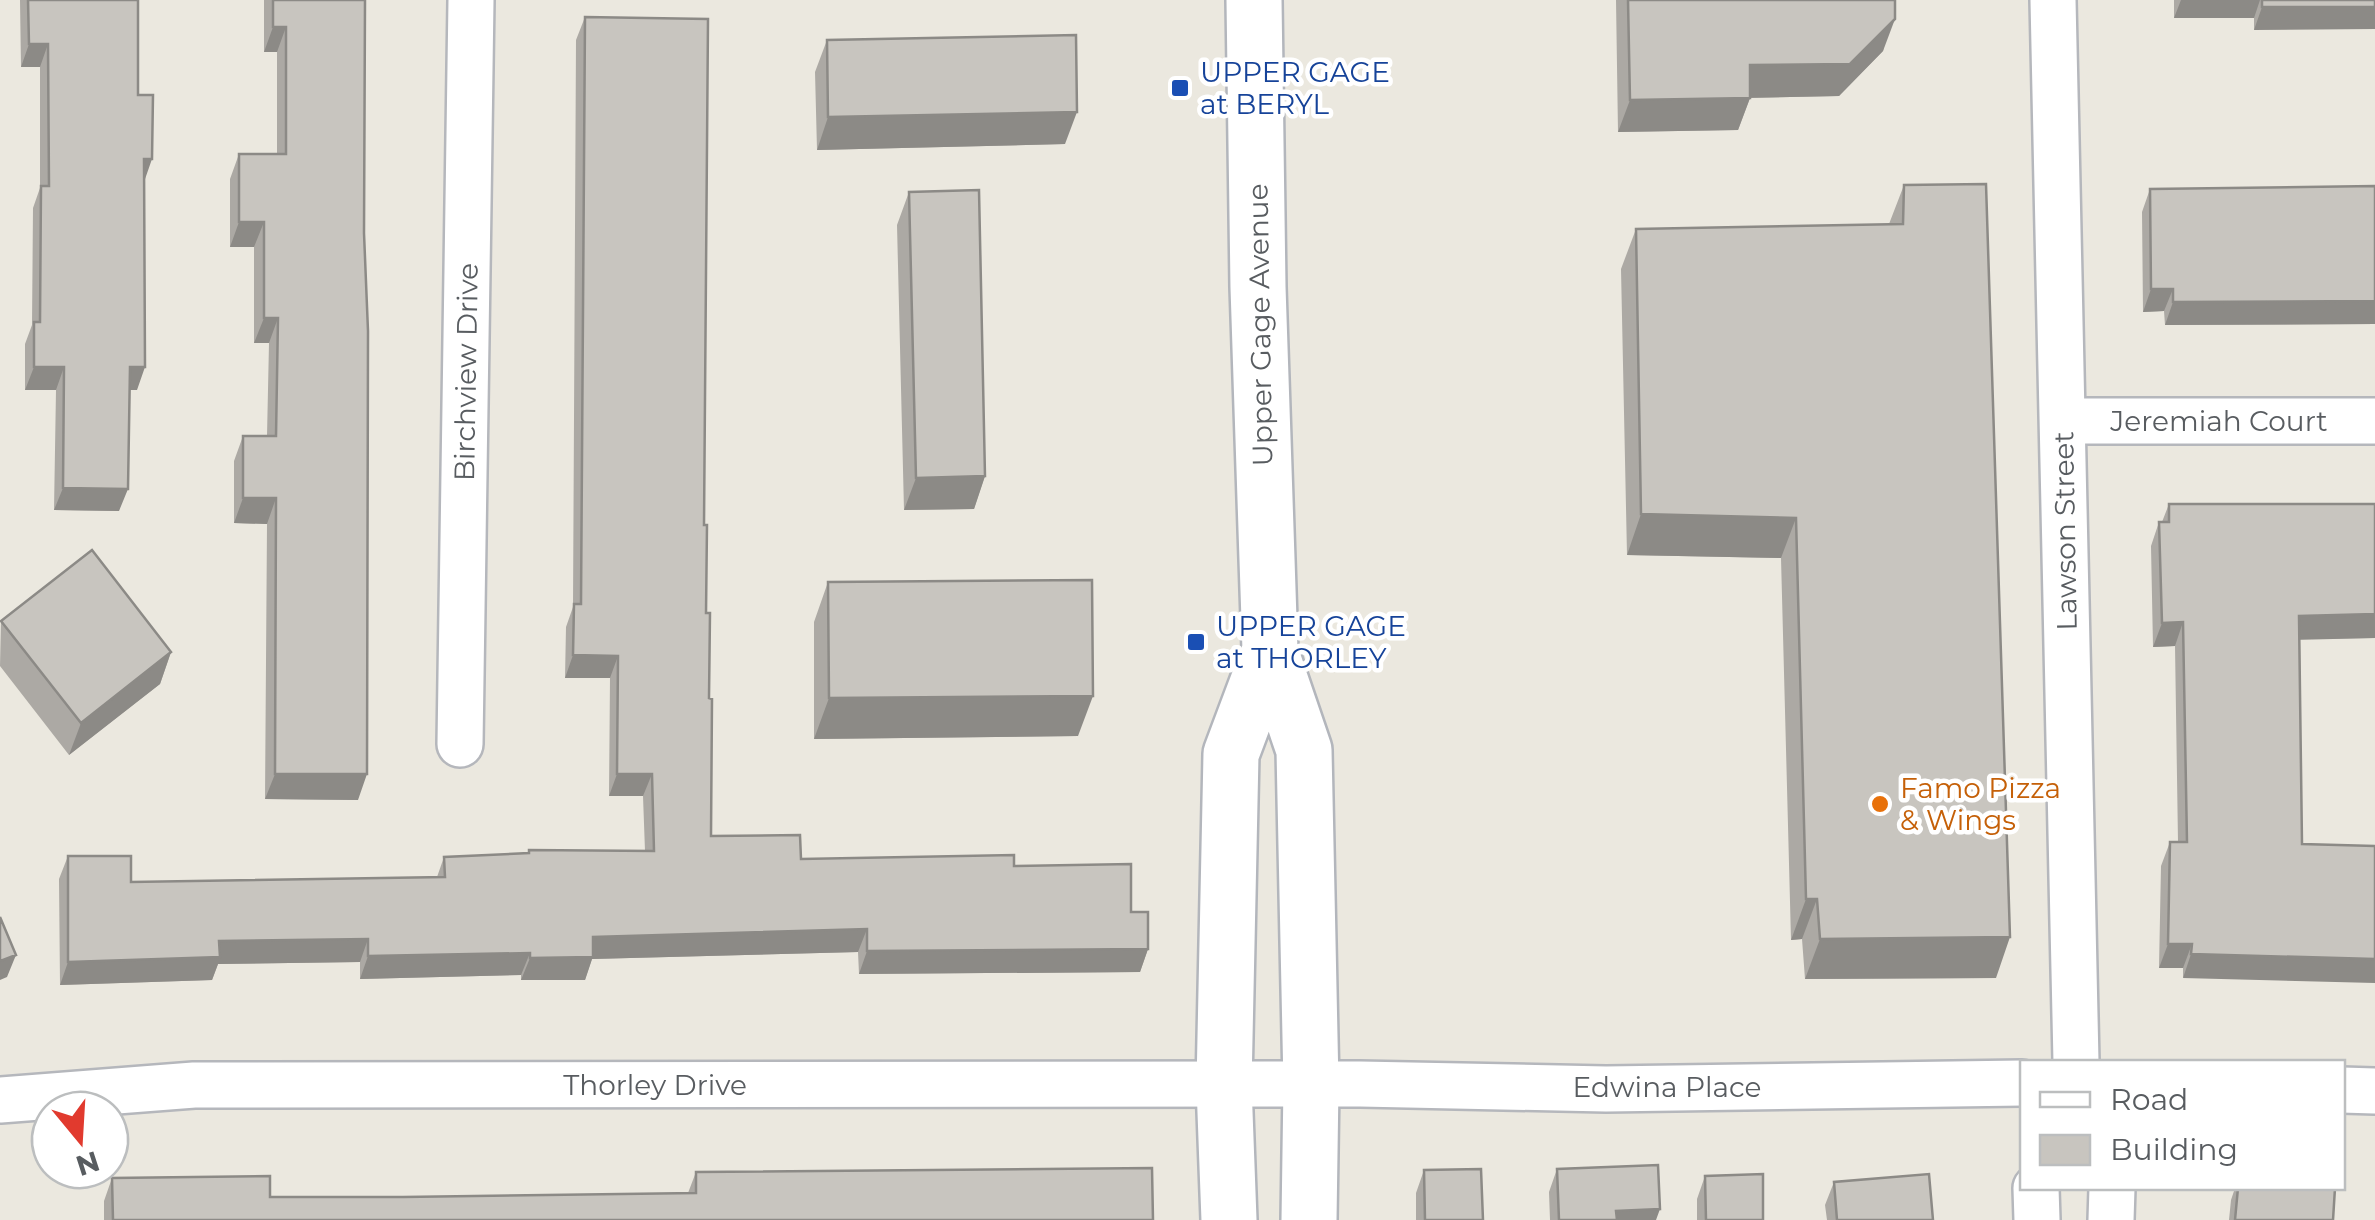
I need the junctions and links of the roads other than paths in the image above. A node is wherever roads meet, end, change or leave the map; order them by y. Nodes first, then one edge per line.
1 (471, 0) edge
2 (1254, 0) edge
3 (2053, 0) edge
4 (2063, 421) junction
5 (2375, 421) edge
6 (1270, 650) junction
7 (460, 744) dead end
8 (2076, 1060) edge
9 (2020, 1083) edge
10 (1224, 1084) junction
11 (1310, 1085) junction
12 (2345, 1090) edge
13 (2375, 1091) edge
14 (0, 1100) edge
15 (2036, 1190) edge
16 (2112, 1190) edge
17 (1228, 1220) edge
18 (1309, 1220) edge
19 (2037, 1220) edge
20 (2111, 1220) edge

1 - 7 street, Birchview Drive
2 - 6 main road, Upper Gage Avenue
3 - 4 street, Lawson Street
4 - 5 street, Jeremiah Court
4 - 8 street, Lawson Street
6 - 10 main road, Upper Gage Avenue
6 - 11 main road, Upper Gage Avenue
9 - 11 street, Edwina Place
10 - 11 street, Thorley Drive
10 - 14 street, Thorley Drive
10 - 17 main road, Upper Gage Avenue
11 - 18 main road, Upper Gage Avenue
12 - 13 street
15 - 19 street
16 - 20 street

